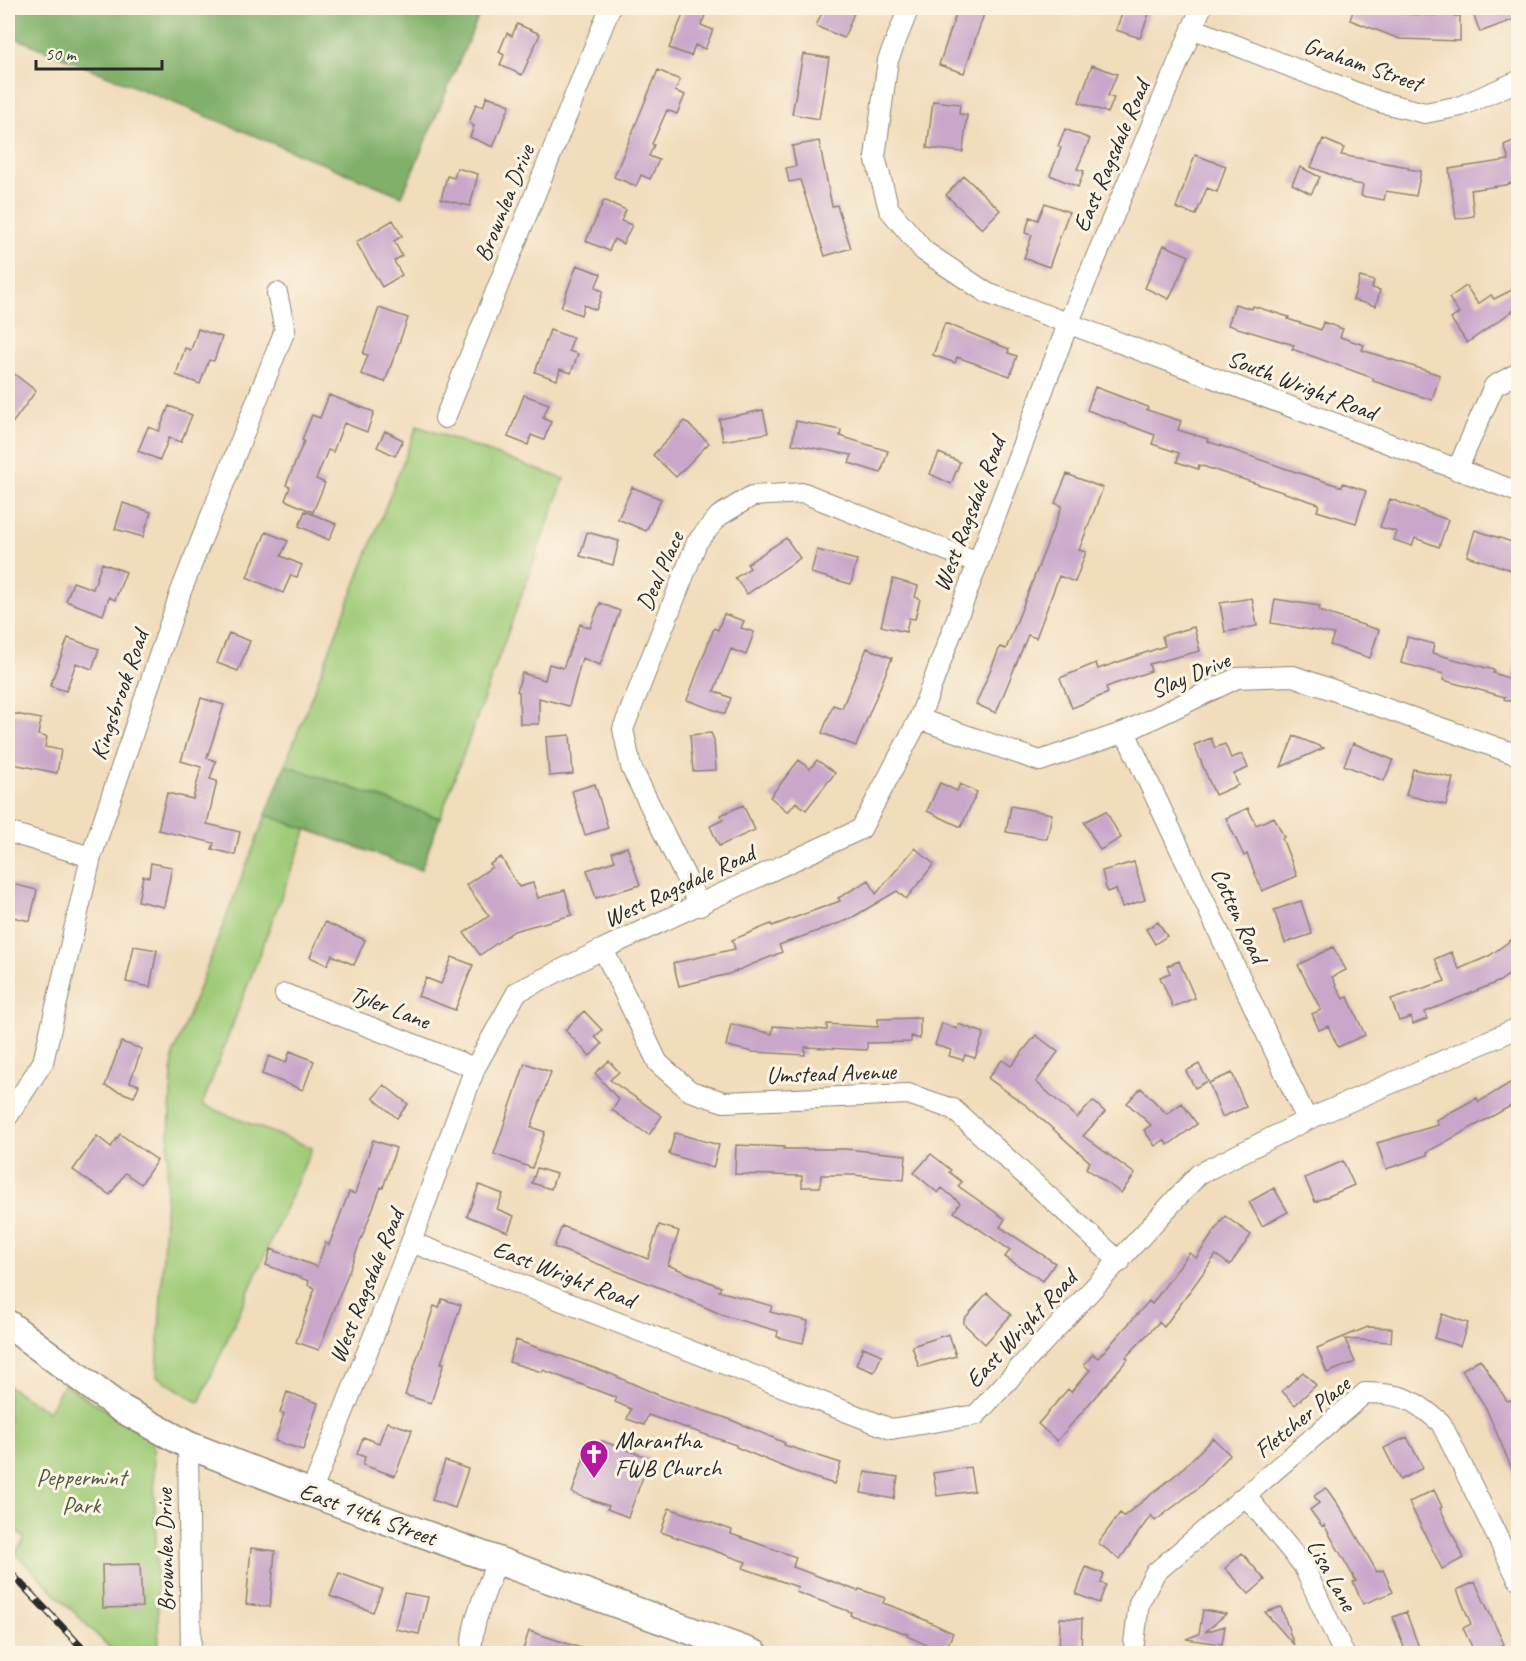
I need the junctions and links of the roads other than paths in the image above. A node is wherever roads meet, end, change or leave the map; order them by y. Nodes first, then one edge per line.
1 (610, 8) edge
2 (909, 8) edge
3 (1201, 8) edge
4 (1192, 28) junction
5 (1518, 81) edge
6 (277, 293) dead end
7 (1068, 324) junction
8 (1518, 373) edge
9 (445, 418) dead end
10 (1457, 470) junction
11 (1518, 492) edge
12 (978, 563) junction
13 (919, 719) junction
14 (1125, 732) junction
15 (1518, 756) edge
16 (8, 832) edge
17 (91, 857) junction
18 (700, 906) junction
19 (603, 949) junction
20 (285, 994) dead end
21 (1518, 1028) edge
22 (475, 1068) junction
23 (8, 1116) edge
24 (1307, 1120) junction
25 (411, 1242) junction
26 (1120, 1262) junction
27 (8, 1324) edge
28 (188, 1445) junction
29 (311, 1493) junction
30 (1246, 1496) junction
31 (497, 1560) junction
32 (1518, 1579) edge
33 (1134, 1643) dead end
34 (191, 1653) edge
35 (472, 1653) edge
36 (755, 1653) edge
37 (1344, 1653) edge

1 - 9 street, Brownlea Drive
2 - 7 street, South Wright Road
3 - 4 street, East Ragsdale Road
4 - 5 street, Graham Street
4 - 7 street, East Ragsdale Road
6 - 17 street, Kingsbrook Road
7 - 10 street, South Wright Road
7 - 12 street, West Ragsdale Road
8 - 10 street
10 - 11 street, South Wright Road
12 - 13 street, West Ragsdale Road
12 - 18 street, Deal Place
13 - 14 street, Slay Drive
13 - 18 street, West Ragsdale Road
14 - 15 street, Slay Drive
14 - 24 street, Cotten Road
16 - 17 street
17 - 23 street, Kingsbrook Road
18 - 19 street, West Ragsdale Road
19 - 22 street, West Ragsdale Road
19 - 26 street, Umstead Avenue
20 - 22 street, Tyler Lane
21 - 24 street, East Wright Road
22 - 25 street, West Ragsdale Road
24 - 26 street, East Wright Road
25 - 26 street, East Wright Road
25 - 29 street, West Ragsdale Road
27 - 28 street, East 14th Street
28 - 29 street, East 14th Street
28 - 34 street, Brownlea Drive
29 - 31 street, East 14th Street
30 - 32 street, Fletcher Place
30 - 33 street, Fletcher Place
30 - 37 street, Lisa Lane
31 - 35 street
31 - 36 street, East 14th Street

